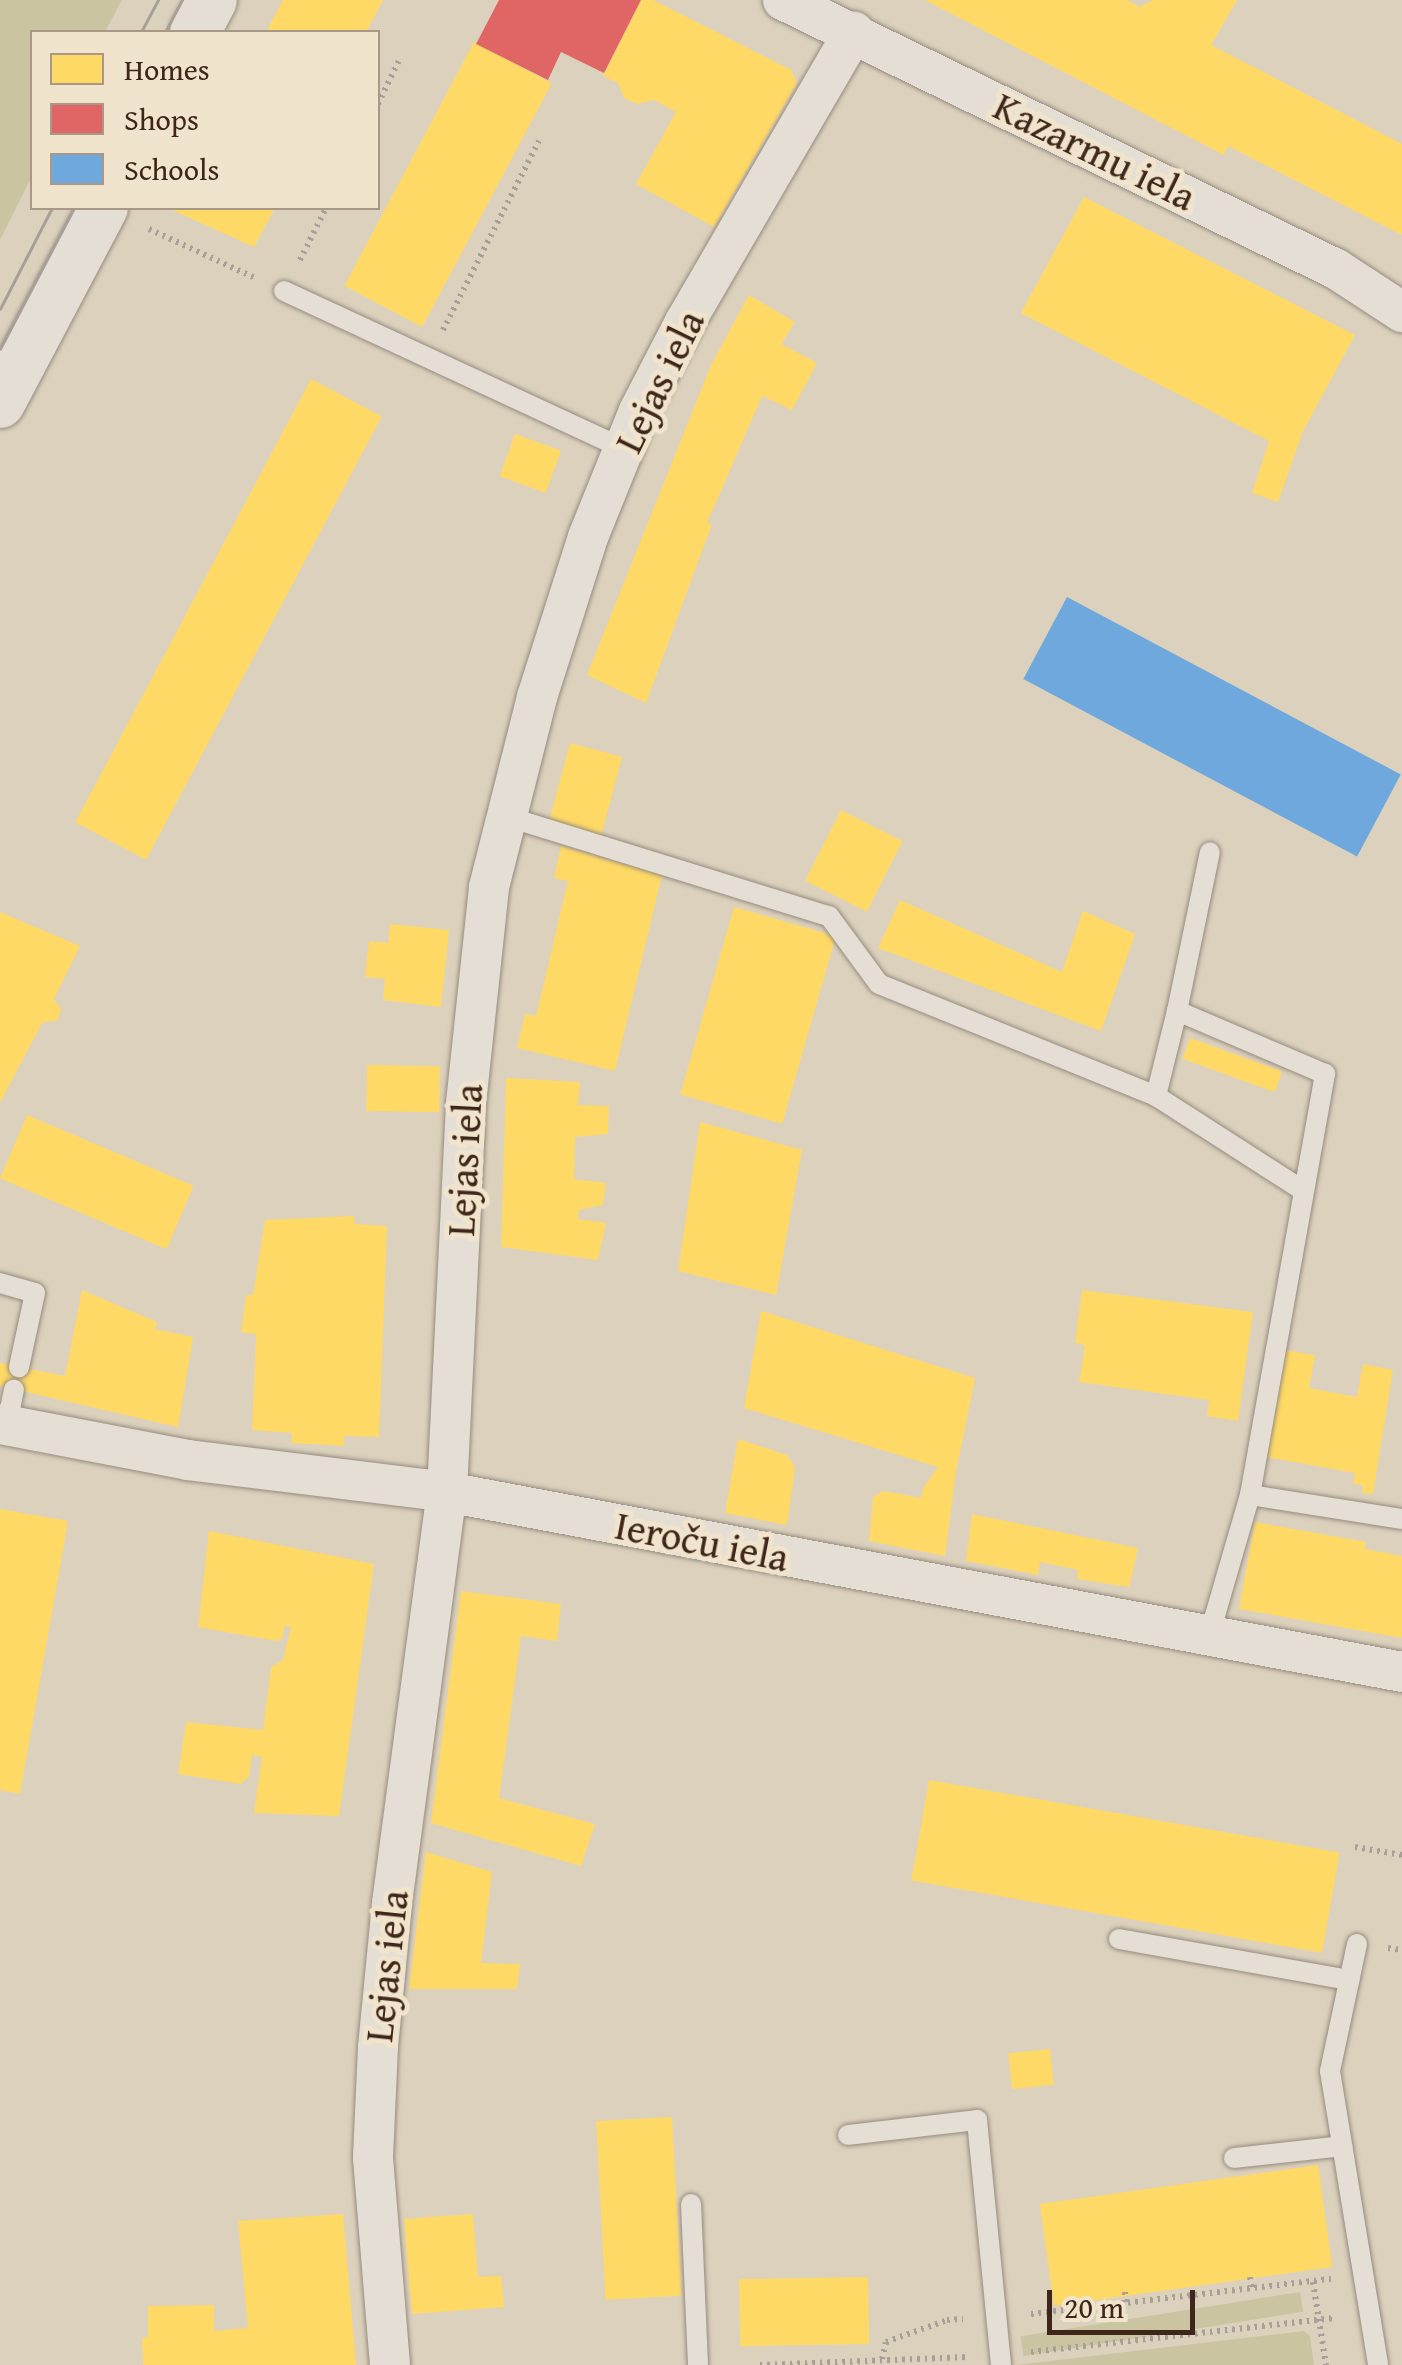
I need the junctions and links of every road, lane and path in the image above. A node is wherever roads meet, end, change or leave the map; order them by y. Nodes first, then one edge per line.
1 (212, 0) edge
2 (782, 0) edge
3 (196, 30) edge
4 (854, 32) junction
5 (400, 58) dead end
6 (380, 100) edge
7 (539, 142) dead end
8 (102, 210) edge
9 (325, 210) edge
10 (150, 230) dead end
11 (284, 292) junction
12 (1402, 312) edge
13 (429, 358) junction
14 (0, 403) edge
15 (624, 449) junction
16 (505, 816) junction
17 (1210, 852) dead end
18 (1177, 1011) junction
19 (1156, 1096) junction
20 (1301, 1189) junction
21 (0, 1283) edge
22 (19, 1367) dead end
23 (7, 1413) edge
24 (447, 1492) junction
25 (1250, 1495) junction
26 (1402, 1518) edge
27 (1209, 1636) junction
28 (1402, 1672) edge
29 (1355, 1846) dead end
30 (1402, 1855) edge
31 (1119, 1939) dead end
32 (1358, 1944) dead end
33 (1350, 1980) junction
34 (848, 2135) dead end
35 (1342, 2146) junction
36 (1234, 2158) dead end
37 (691, 2204) dead end
38 (1362, 2275) junction
39 (1250, 2277) dead end
40 (1313, 2282) junction
41 (1252, 2289) junction
42 (1125, 2292) dead end
43 (1126, 2304) junction
44 (1369, 2314) junction
45 (997, 2318) junction
46 (1319, 2320) junction
47 (882, 2359) junction
48 (1001, 2360) edge
49 (390, 2365) edge
50 (698, 2365) edge
51 (760, 2365) edge
52 (1326, 2365) edge
53 (1378, 2365) edge

1 - 3 street
2 - 4 street, Kazarmu iela
4 - 12 street, Kazarmu iela
4 - 15 street, Lejas iela
5 - 6 path
7 - 13 path
8 - 14 street
9 - 11 path
10 - 11 path
11 - 13 lane
13 - 15 lane
15 - 16 street, Lejas iela
16 - 19 lane
16 - 24 street, Lejas iela
17 - 18 lane
18 - 19 lane
18 - 20 lane
19 - 20 lane
20 - 25 lane
21 - 22 lane
23 - 24 street, Ieroču iela
24 - 27 street, Ieroču iela
24 - 49 street, Lejas iela
25 - 26 lane
25 - 27 lane
27 - 28 street, Ieroču iela
29 - 30 path
31 - 33 lane
32 - 33 lane
33 - 35 lane
34 - 45 lane
35 - 36 lane
35 - 38 lane
37 - 50 lane
38 - 40 path
38 - 44 lane
39 - 41 path
40 - 41 path
40 - 46 path
41 - 43 path
42 - 43 path
43 - 45 path
44 - 46 path
44 - 53 lane
45 - 47 path
45 - 48 lane
46 - 48 path
46 - 52 path
47 - 48 path
47 - 51 path

